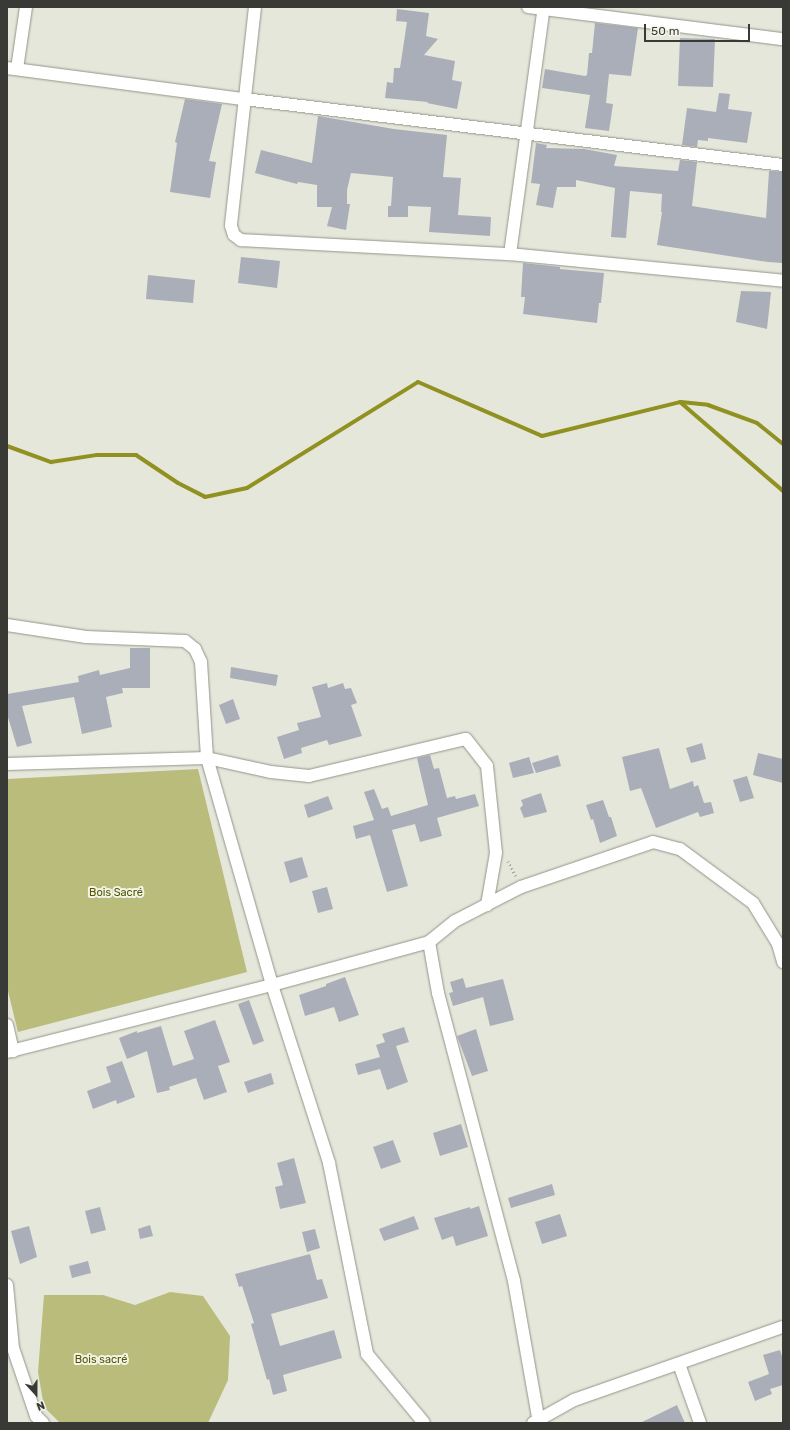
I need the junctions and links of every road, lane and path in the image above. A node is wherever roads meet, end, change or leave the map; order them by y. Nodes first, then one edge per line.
1 (26, 7) edge
2 (255, 7) edge
3 (528, 7) edge
4 (544, 8) edge
5 (783, 39) edge
6 (12, 68) edge
7 (244, 99) junction
8 (527, 134) junction
9 (783, 165) edge
10 (510, 254) junction
11 (783, 281) edge
12 (7, 625) edge
13 (207, 758) junction
14 (7, 764) edge
15 (496, 853) junction
16 (521, 887) junction
17 (487, 905) junction
18 (430, 942) junction
19 (783, 962) edge
20 (272, 985) junction
21 (7, 1025) edge
22 (10, 1051) edge
23 (7, 1285) edge
24 (783, 1327) edge
25 (680, 1364) junction
26 (537, 1422) edge
27 (43, 1423) edge
28 (424, 1423) edge
29 (700, 1423) edge

1 - 6 street
2 - 7 street
3 - 4 street
4 - 5 street
4 - 8 street
6 - 7 street
7 - 8 street
7 - 10 street
8 - 9 street
8 - 10 street
10 - 11 street
12 - 13 street
13 - 14 street
13 - 15 street
13 - 20 street
15 - 16 path
15 - 17 street
16 - 17 street
16 - 19 street
17 - 18 street
18 - 20 street
18 - 26 street
20 - 22 street
20 - 28 street
21 - 22 street
23 - 27 street
24 - 25 street
25 - 26 street
25 - 29 street

